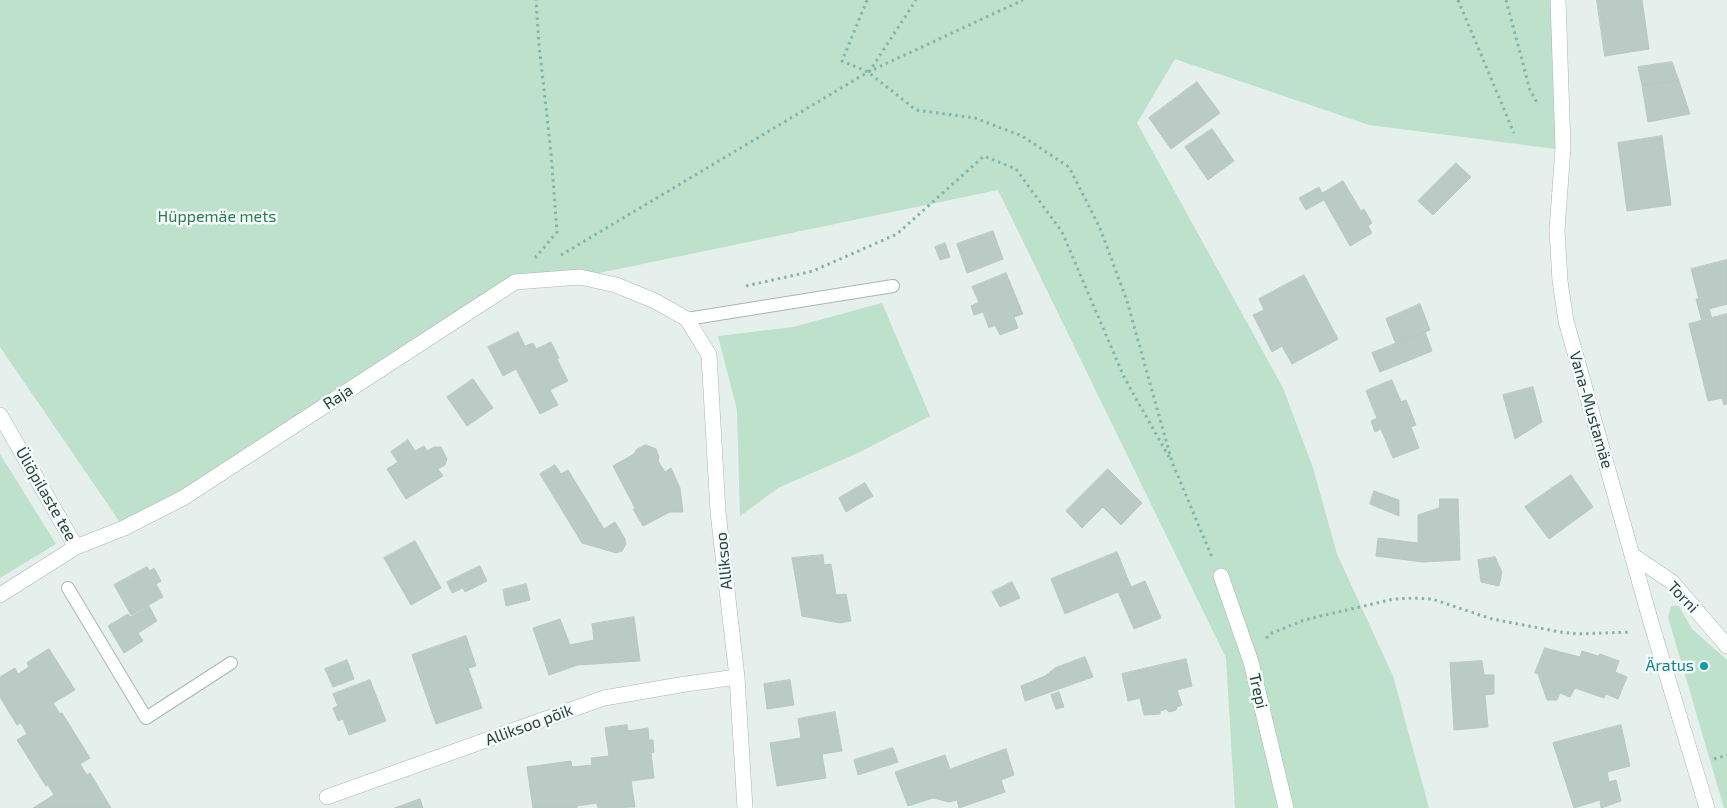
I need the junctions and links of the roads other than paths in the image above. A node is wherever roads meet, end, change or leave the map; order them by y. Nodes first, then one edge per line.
1 (1558, 0) edge
2 (893, 286) dead end
3 (687, 319) junction
4 (0, 415) edge
5 (76, 547) junction
6 (1632, 555) junction
7 (1220, 576) road end
8 (68, 588) dead end
9 (0, 595) edge
10 (1727, 646) edge
11 (231, 663) dead end
12 (737, 677) junction
13 (326, 797) dead end
14 (745, 808) edge
15 (1286, 808) edge
16 (1707, 808) edge

1 - 6 street, Vana-Mustamäe
2 - 3 lane
3 - 5 street, Raja
3 - 12 street, Alliksoo
4 - 5 street, Üliõpilaste tee
5 - 9 street, Raja
6 - 10 street, Torni
6 - 16 street, Vana-Mustamäe
7 - 15 street, Trepi
8 - 11 lane
12 - 13 street, Alliksoo põik
12 - 14 street, Alliksoo

